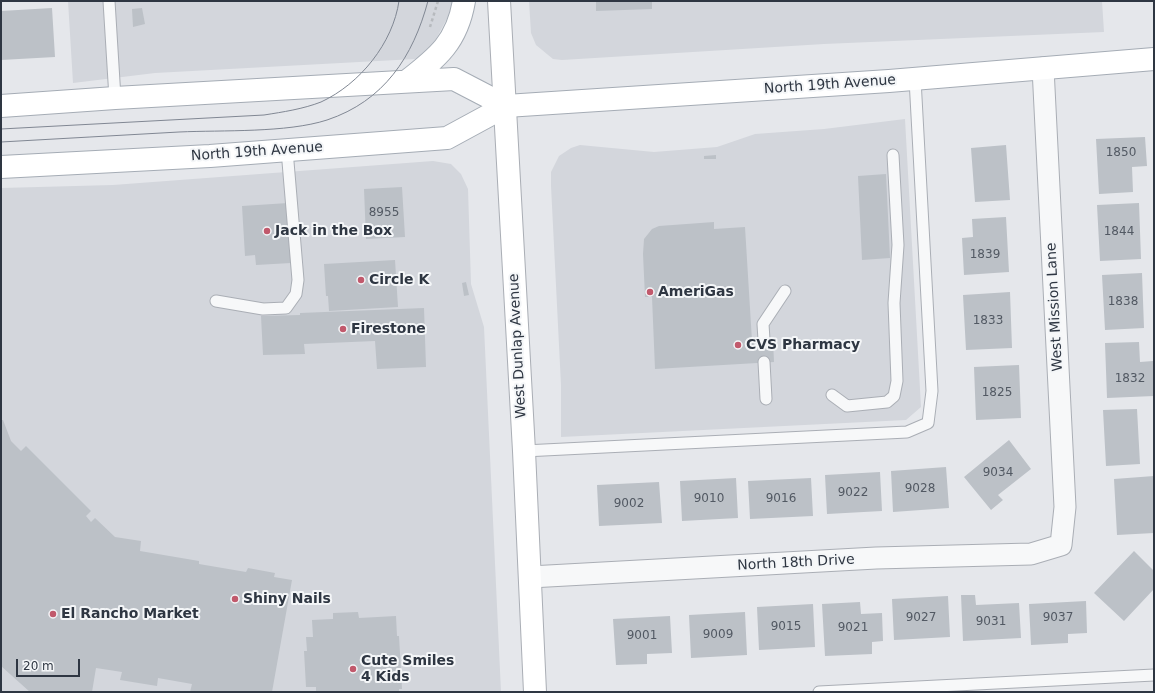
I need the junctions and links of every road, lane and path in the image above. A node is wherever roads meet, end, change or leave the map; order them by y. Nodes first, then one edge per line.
1 (110, 1) edge
2 (438, 1) edge
3 (464, 1) edge
4 (499, 1) edge
5 (430, 29) dead end
6 (1154, 59) edge
7 (1043, 68) junction
8 (915, 79) junction
9 (407, 81) junction
10 (115, 98) junction
11 (1, 106) edge
12 (506, 106) junction
13 (287, 150) junction
14 (893, 155) dead end
15 (1, 167) edge
16 (785, 291) dead end
17 (216, 301) dead end
18 (764, 340) dead end
19 (764, 362) dead end
20 (832, 395) dead end
21 (766, 399) dead end
22 (524, 451) junction
23 (1061, 545) joint
24 (530, 577) junction
25 (1154, 675) edge
26 (535, 692) edge
27 (819, 692) edge

1 - 10 lane
2 - 5 path
3 - 9 main road
4 - 12 main road, West Dunlap Avenue
6 - 7 main road, North 19th Avenue
7 - 8 main road, North 19th Avenue
7 - 23 street, West Mission Lane
8 - 12 main road, North 19th Avenue
8 - 22 lane
9 - 10 main road
9 - 12 main road
10 - 11 main road
12 - 13 main road, North 19th Avenue
12 - 22 main road, West Dunlap Avenue
13 - 15 main road, North 19th Avenue
13 - 17 lane
14 - 20 lane
16 - 18 lane
19 - 21 lane
22 - 24 main road, West Dunlap Avenue
23 - 24 street, North 18th Drive
24 - 26 main road, West Dunlap Avenue
25 - 27 lane

